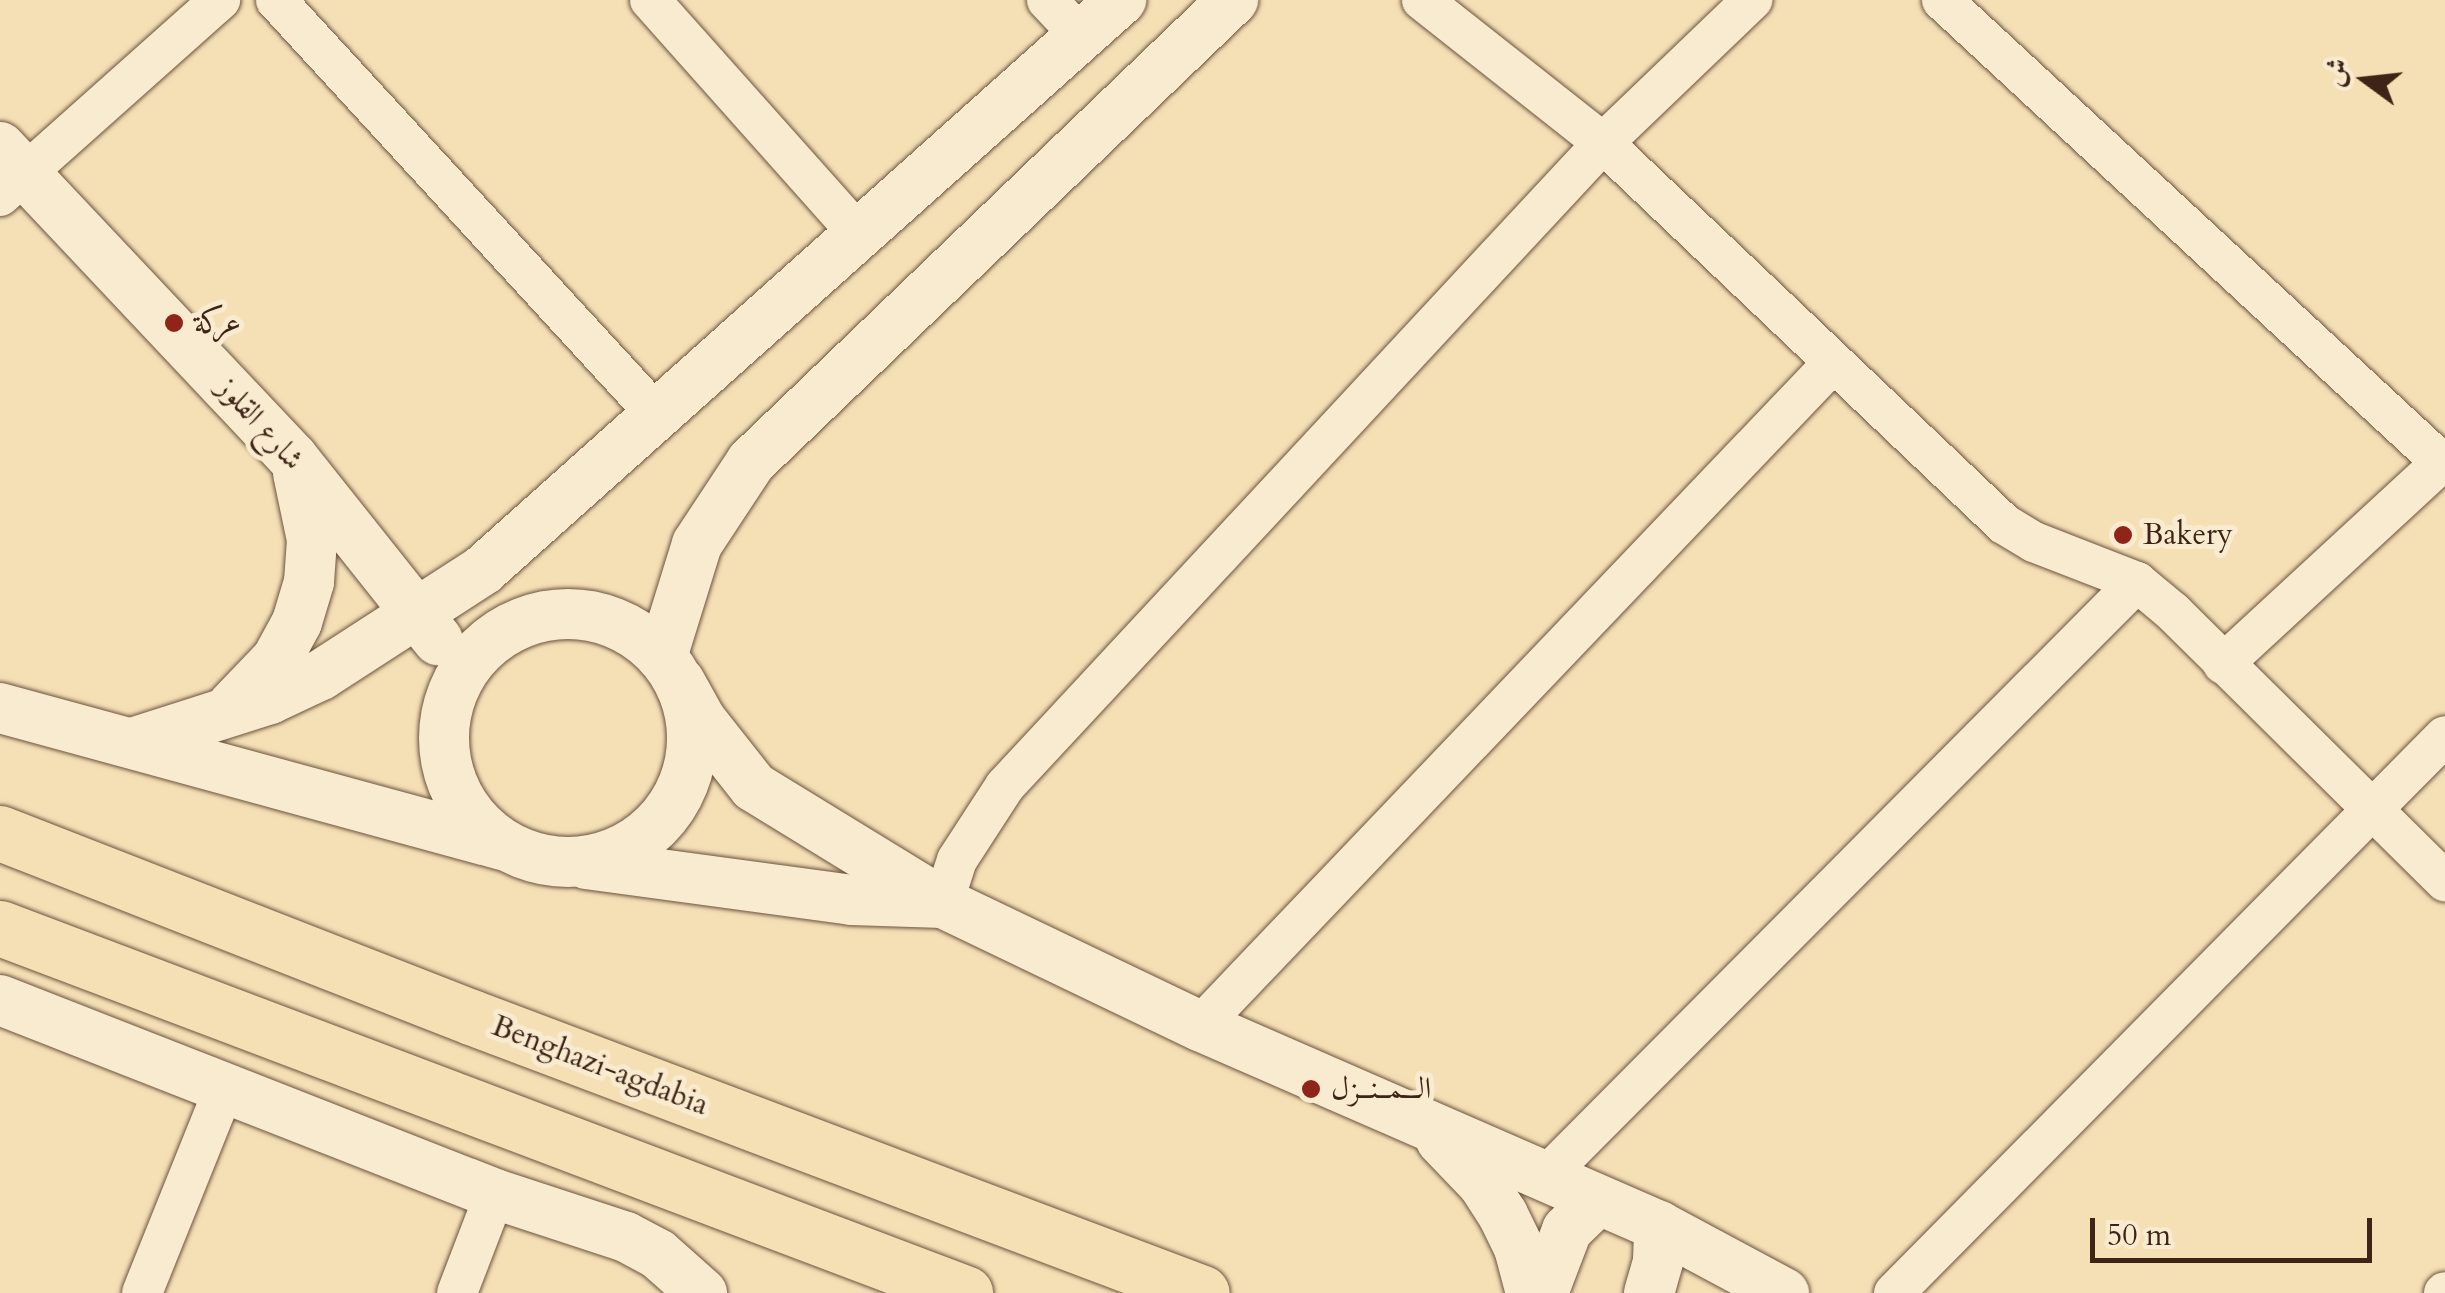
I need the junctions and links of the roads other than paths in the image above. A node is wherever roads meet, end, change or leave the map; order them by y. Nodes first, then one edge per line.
1 (220, 0) edge
2 (276, 0) edge
3 (650, 0) edge
4 (1121, 0) edge
5 (1232, 0) edge
6 (1422, 0) edge
7 (1752, 0) edge
8 (1942, 0) edge
9 (1064, 18) edge
10 (1603, 143) junction
11 (8, 172) edge
12 (857, 232) junction
13 (1834, 363) junction
14 (658, 416) junction
15 (293, 458) junction
16 (2443, 461) edge
17 (2137, 582) junction
18 (418, 615) junction
19 (2223, 664) junction
20 (464, 670) junction
21 (671, 670) junction
22 (0, 708) edge
23 (217, 718) junction
24 (2445, 736) edge
25 (136, 742) junction
26 (2373, 810) junction
27 (0, 833) edge
28 (506, 847) junction
29 (578, 862) junction
30 (2445, 881) edge
31 (943, 903) junction
32 (0, 928) edge
33 (0, 1000) edge
34 (1200, 1026) junction
35 (224, 1089) junction
36 (1400, 1112) junction
37 (1546, 1176) junction
38 (495, 1194) junction
39 (1598, 1200) junction
40 (1658, 1226) junction
41 (142, 1293) edge
42 (457, 1293) edge
43 (702, 1293) edge
44 (964, 1293) edge
45 (1202, 1293) edge
46 (1531, 1293) edge
47 (1543, 1293) edge
48 (1649, 1293) edge
49 (1784, 1293) edge
50 (1894, 1293) edge

1 - 11 street
2 - 14 street
3 - 12 street
4 - 9 street
5 - 21 street
6 - 10 street
7 - 10 street
8 - 16 street
9 - 12 street
10 - 13 street
10 - 31 street
11 - 15 street, شارع القلوز
12 - 14 street
13 - 17 street
13 - 34 street
14 - 18 street
15 - 18 street, شارع القلوز
15 - 23 street
16 - 19 street
17 - 19 street
17 - 37 street
18 - 20 street, شارع القلوز
18 - 23 street
19 - 26 street
20 - 21 street
20 - 28 street
21 - 29 street
21 - 31 street
22 - 25 street
23 - 25 street
24 - 26 street
25 - 28 street
26 - 30 street
26 - 50 street
27 - 45 highway, Benghazi-agdabia
28 - 29 street
29 - 31 street
31 - 34 street
32 - 44 highway
33 - 35 street
34 - 36 street
35 - 38 street
35 - 41 street
36 - 37 street
36 - 46 street
37 - 39 street
38 - 42 street
38 - 43 street
39 - 40 street
39 - 47 street
40 - 48 street
40 - 49 street

